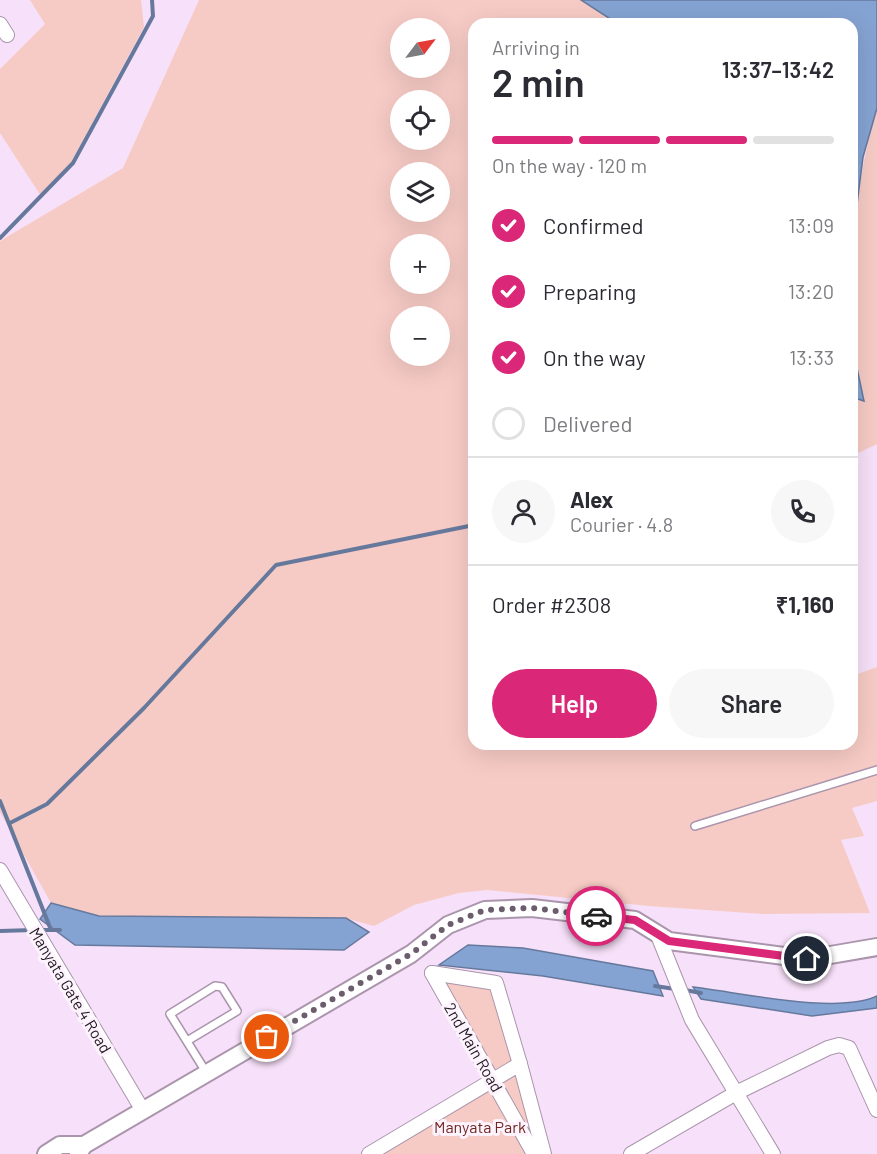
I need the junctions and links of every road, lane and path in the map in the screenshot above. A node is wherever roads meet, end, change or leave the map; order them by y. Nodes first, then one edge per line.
1 (877, 771) edge
2 (695, 826) dead end
3 (0, 870) edge
4 (657, 933) junction
5 (877, 947) edge
6 (187, 1041) junction
7 (520, 1064) junction
8 (206, 1072) junction
9 (493, 1080) junction
10 (736, 1093) junction
11 (142, 1109) junction
12 (877, 1110) edge
13 (81, 1149) edge
14 (56, 1152) edge
15 (369, 1154) edge
16 (534, 1154) edge
17 (544, 1154) edge
18 (631, 1154) edge
19 (773, 1154) edge

1 - 2 lane
3 - 11 street, Manyata Gate 4 Road
4 - 5 street
4 - 8 street
4 - 10 street
6 - 6 lane
6 - 8 lane
7 - 9 street
7 - 9 street, 2nd Main Road
7 - 17 street
8 - 11 street
9 - 15 street
9 - 16 street, 2nd Main Road
10 - 12 street
10 - 18 street
10 - 19 street
11 - 13 street
13 - 14 street

